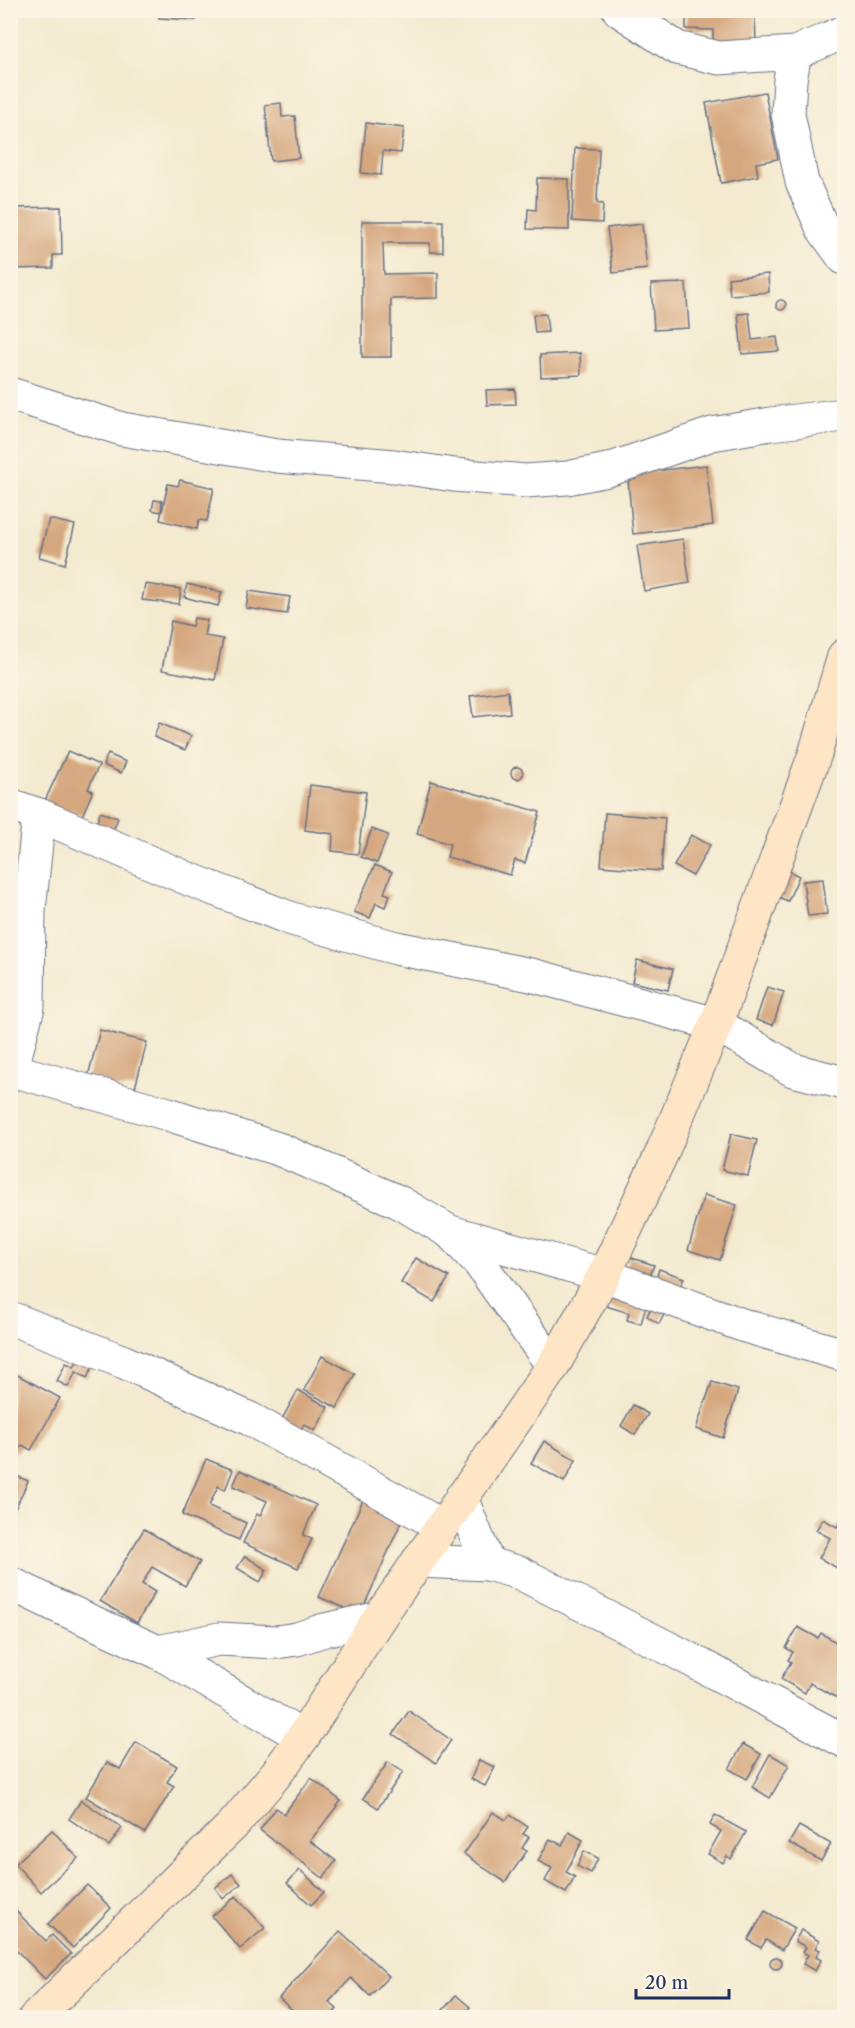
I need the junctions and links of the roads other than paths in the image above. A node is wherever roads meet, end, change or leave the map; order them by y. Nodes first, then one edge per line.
1 (619, 10) edge
2 (844, 32) edge
3 (795, 54) junction
4 (844, 258) edge
5 (10, 394) edge
6 (844, 415) edge
7 (844, 656) edge
8 (25, 810) edge
9 (19, 979) edge
10 (716, 1024) junction
11 (11, 1072) edge
12 (844, 1083) edge
13 (450, 1232) junction
14 (604, 1275) junction
15 (10, 1318) edge
16 (844, 1355) edge
17 (553, 1366) junction
18 (460, 1498) junction
19 (442, 1526) junction
20 (418, 1561) junction
21 (488, 1564) junction
22 (10, 1583) edge
23 (379, 1618) junction
24 (158, 1652) junction
25 (303, 1737) junction
26 (844, 1741) edge
27 (45, 2017) edge

1 - 3 street
2 - 3 street
3 - 4 street
5 - 6 street
7 - 10 street
8 - 9 street
8 - 10 street
9 - 11 street
10 - 12 street
10 - 14 street
11 - 13 street
13 - 14 street
13 - 17 street
14 - 16 street
14 - 17 street
15 - 19 street
17 - 18 street
18 - 19 street
18 - 21 street
19 - 20 street
20 - 21 street
20 - 23 street
21 - 26 street
22 - 24 street
23 - 24 street
23 - 25 street
24 - 25 street
25 - 27 street

